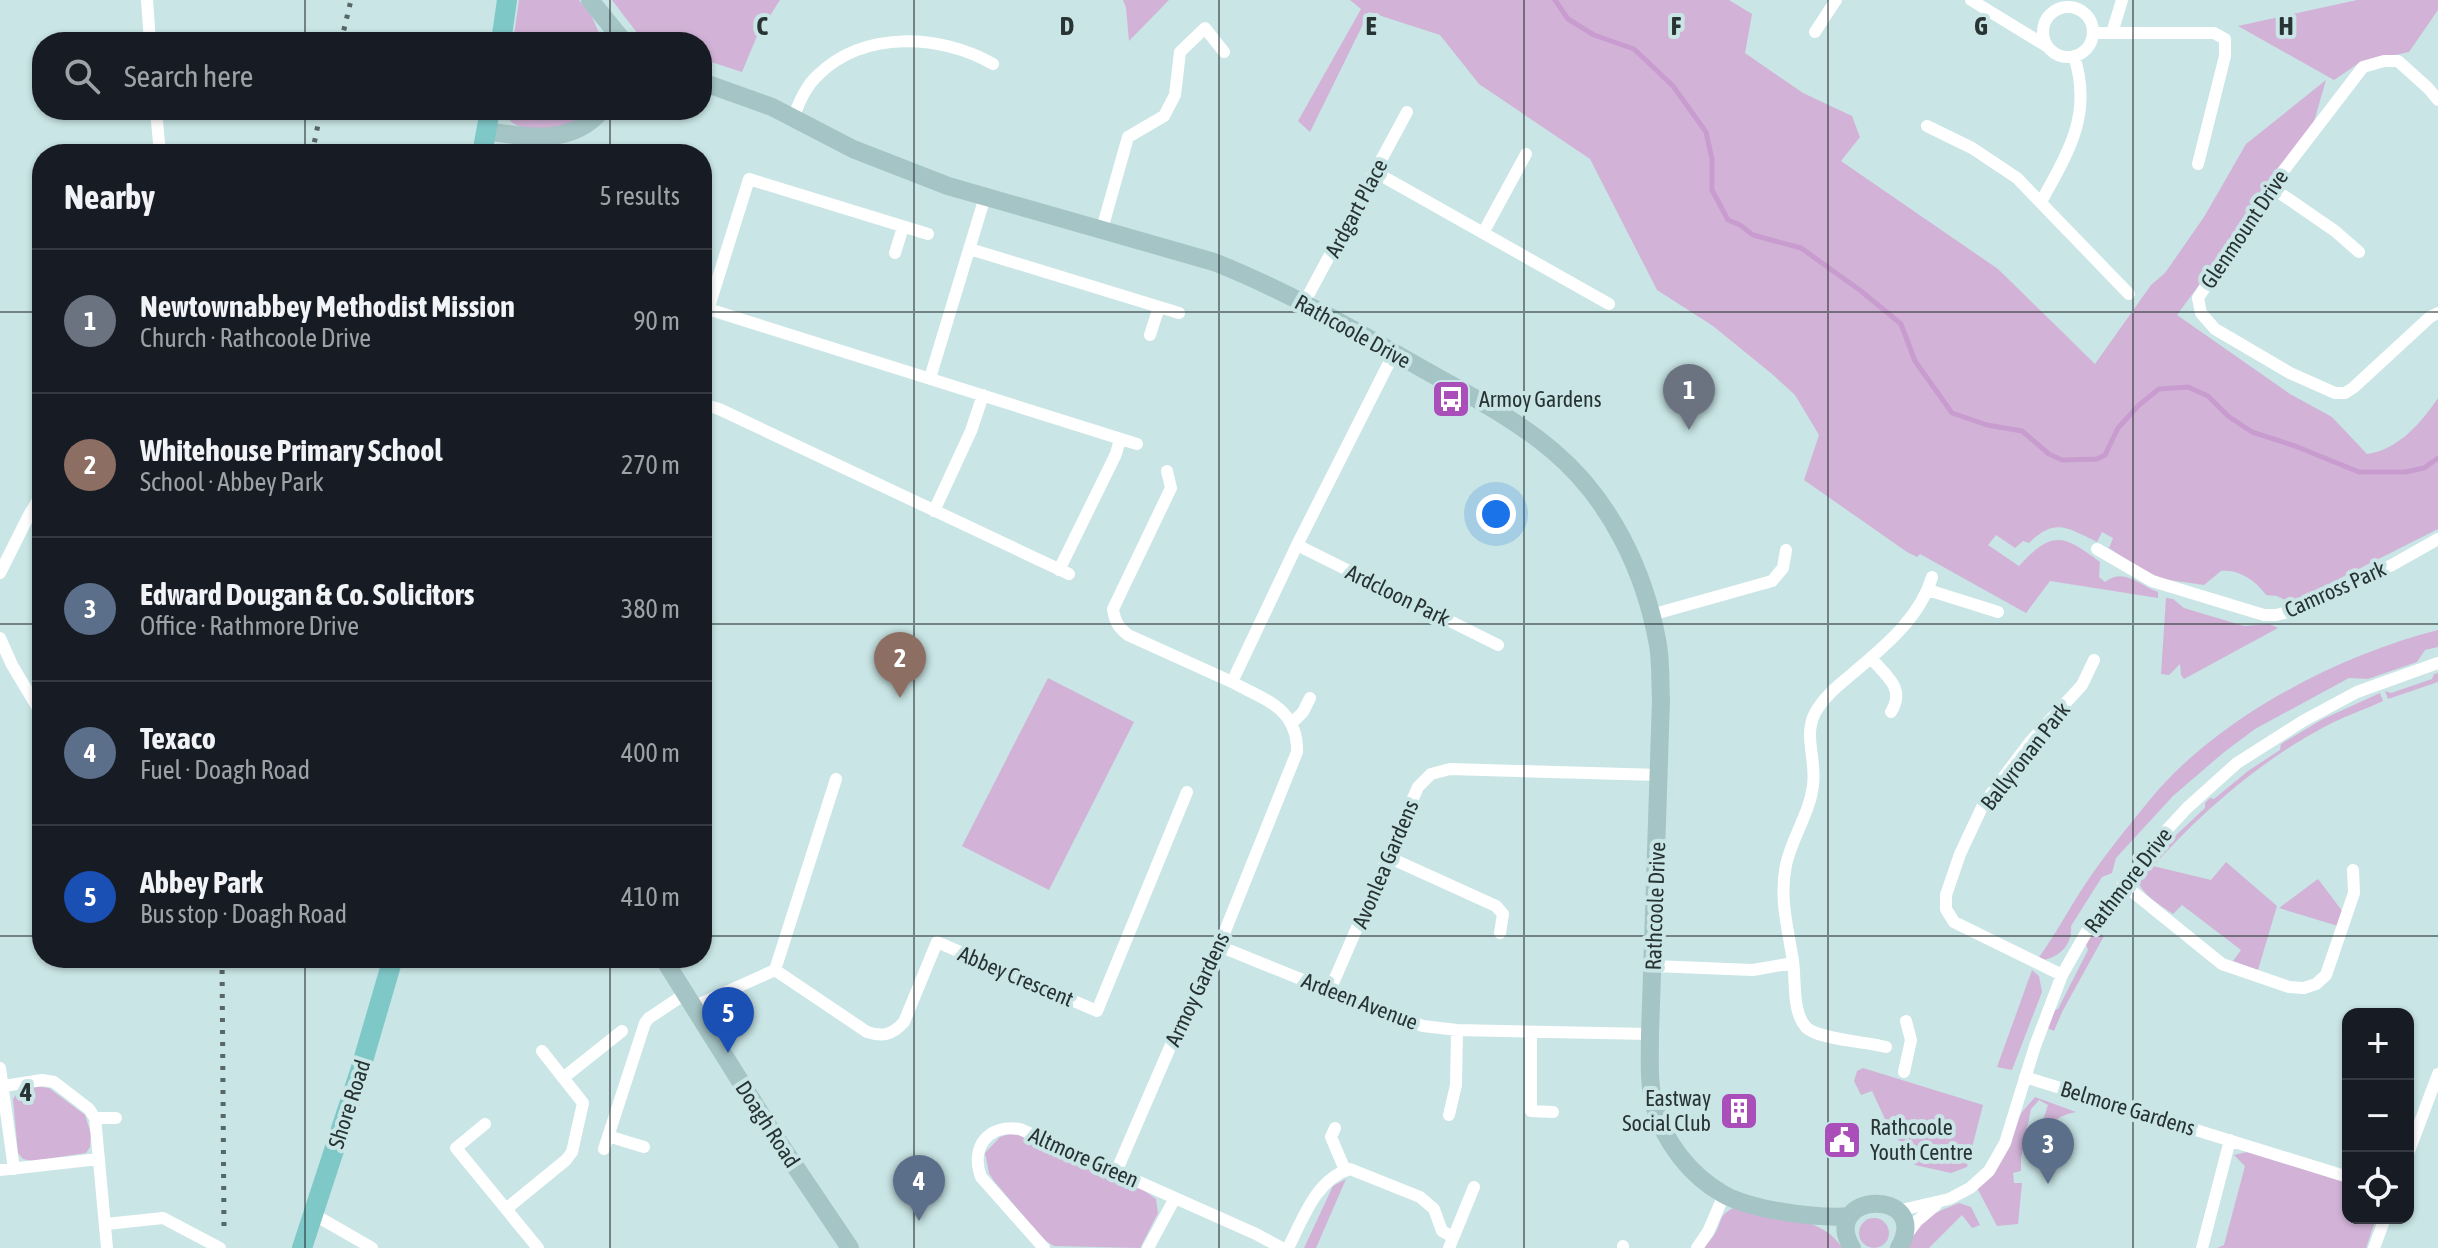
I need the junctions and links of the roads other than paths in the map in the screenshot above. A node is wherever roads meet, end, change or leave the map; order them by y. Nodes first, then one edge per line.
1 (147, 0) edge
2 (507, 0) edge
3 (590, 0) edge
4 (1836, 0) edge
5 (1971, 0) edge
6 (2051, 0) edge
7 (2122, 0) edge
8 (2068, 5) edge
9 (149, 32) edge
10 (502, 32) edge
11 (614, 32) edge
12 (1815, 32) dead end
13 (2093, 33) junction
14 (2112, 33) junction
15 (2048, 47) junction
16 (1224, 52) dead end
17 (2074, 56) junction
18 (993, 64) dead end
19 (2433, 84) edge
20 (712, 85) edge
21 (2438, 100) edge
22 (1407, 112) dead end
23 (793, 118) junction
24 (157, 120) edge
25 (488, 120) edge
26 (591, 120) edge
27 (1927, 126) dead end
28 (486, 131) junction
29 (159, 144) edge
30 (484, 144) edge
31 (1526, 154) dead end
32 (2198, 164) dead end
33 (1375, 172) junction
34 (2271, 187) junction
35 (985, 197) junction
36 (2041, 202) junction
37 (903, 227) junction
38 (1102, 229) junction
39 (1483, 233) junction
40 (928, 234) dead end
41 (970, 249) junction
42 (2359, 252) dead end
43 (895, 253) dead end
44 (2129, 294) dead end
45 (712, 296) edge
46 (1304, 303) junction
47 (1609, 304) dead end
48 (1159, 307) junction
49 (712, 310) edge
50 (1179, 313) dead end
51 (2438, 313) edge
52 (1150, 335) dead end
53 (1394, 353) junction
54 (930, 378) junction
55 (983, 395) junction
56 (712, 407) edge
57 (1120, 439) junction
58 (1137, 444) dead end
59 (1167, 471) dead end
60 (32, 510) edge
61 (934, 511) junction
62 (2438, 539) edge
63 (1297, 545) junction
64 (2097, 549) dead end
65 (1786, 550) dead end
66 (0, 573) edge
67 (1998, 612) dead end
68 (1651, 615) junction
69 (0, 638) edge
70 (1498, 645) dead end
71 (1871, 658) junction
72 (2094, 660) dead end
73 (2438, 663) edge
74 (1232, 682) junction
75 (32, 698) edge
76 (1310, 698) dead end
77 (1891, 712) dead end
78 (1292, 723) junction
79 (1659, 775) junction
80 (836, 779) dead end
81 (1187, 792) dead end
82 (1388, 857) junction
83 (2353, 870) dead end
84 (2123, 884) junction
85 (1500, 933) dead end
86 (1219, 946) junction
87 (1793, 963) junction
88 (1653, 966) junction
89 (390, 968) edge
90 (669, 968) edge
91 (775, 970) junction
92 (2062, 975) junction
93 (1330, 990) junction
94 (689, 1001) junction
95 (1906, 1021) dead end
96 (1457, 1030) junction
97 (622, 1031) dead end
98 (1531, 1032) junction
99 (1650, 1034) junction
100 (1886, 1047) dead end
101 (542, 1051) dead end
102 (0, 1068) edge
103 (1904, 1072) dead end
104 (2438, 1074) edge
105 (2025, 1077) junction
106 (563, 1078) junction
107 (4, 1086) junction
108 (1553, 1112) dead end
109 (1449, 1115) dead end
110 (95, 1118) junction
111 (116, 1118) dead end
112 (4, 1121) edge
113 (485, 1124) dead end
114 (1335, 1128) dead end
115 (608, 1136) junction
116 (2230, 1140) junction
117 (644, 1147) dead end
118 (604, 1149) dead end
119 (2409, 1152) edge
120 (99, 1159) junction
121 (7, 1170) edge
122 (1345, 1170) junction
123 (1116, 1172) junction
124 (2342, 1175) edge
125 (1474, 1187) dead end
126 (1724, 1195) junction
127 (1175, 1198) junction
128 (1939, 1202) junction
129 (506, 1209) junction
130 (1897, 1211) junction
131 (313, 1214) junction
132 (1850, 1216) junction
133 (1816, 1217) junction
134 (106, 1224) junction
135 (2383, 1224) edge
136 (1451, 1242) edge
137 (1850, 1245) edge
138 (1901, 1245) edge
139 (107, 1248) edge
140 (220, 1248) edge
141 (302, 1248) edge
142 (372, 1248) edge
143 (538, 1248) edge
144 (850, 1248) edge
145 (1044, 1248) edge
146 (1148, 1248) edge
147 (1282, 1248) edge
148 (1288, 1248) edge
149 (1697, 1248) edge
150 (2202, 1248) edge
151 (2374, 1248) edge

1 - 9 street
2 - 10 main road
3 - 11 street
4 - 12 street
5 - 15 street
6 - 8 street
7 - 14 street
8 - 13 street
8 - 15 street
13 - 14 street
13 - 17 street
14 - 32 street
15 - 17 street
16 - 38 street
17 - 36 street
18 - 23 street
19 - 21 street, Glenmount Drive
19 - 34 street, Glenmount Drive
20 - 23 street, Rathcoole Drive
22 - 33 street, Ardgart Place
23 - 35 street, Rathcoole Drive
24 - 29 street
25 - 28 main road
26 - 28 street
27 - 36 street
28 - 30 main road
31 - 39 street
33 - 39 street
33 - 46 street, Ardgart Place
34 - 42 street
34 - 51 street, Glenmount Drive
35 - 38 street, Rathcoole Drive
35 - 41 street
36 - 44 street
37 - 40 street
37 - 43 street
37 - 45 street
38 - 46 street, Rathcoole Drive
39 - 47 street
41 - 48 street
41 - 54 street
46 - 53 street, Rathcoole Drive
48 - 50 street
48 - 52 street
49 - 54 street
53 - 63 street
53 - 68 street, Rathcoole Drive
54 - 55 street
55 - 57 street
55 - 61 street
56 - 61 street
57 - 58 street
57 - 61 street
59 - 74 street
60 - 66 street
62 - 64 street, Camross Park
63 - 70 street, Ardcloon Park
63 - 74 street
65 - 68 street
67 - 71 street
68 - 79 street, Rathcoole Drive
69 - 75 street
71 - 77 street
71 - 87 street
72 - 92 street, Ballyronan Park
73 - 84 street, Rathmore Drive
74 - 78 street
76 - 78 street
78 - 86 street, Armoy Gardens
79 - 82 street, Avonlea Gardens
79 - 88 street, Rathcoole Drive
80 - 91 street
81 - 91 street, Abbey Crescent
82 - 85 street
82 - 93 street, Avonlea Gardens
83 - 84 street
84 - 92 street, Rathmore Drive
86 - 93 street, Ardeen Avenue
86 - 123 street, Armoy Gardens
87 - 88 street
87 - 100 street
88 - 99 street, Rathcoole Drive
89 - 131 main road, Shore Road
90 - 94 street, Doagh Road
91 - 94 street
92 - 105 street, Rathmore Drive
93 - 96 street, Ardeen Avenue
94 - 115 street
94 - 144 street, Doagh Road
95 - 103 street
96 - 98 street, Ardeen Avenue
96 - 109 street
97 - 106 street
98 - 99 street, Ardeen Avenue
98 - 108 street
99 - 126 street, Rathcoole Drive
101 - 106 street
102 - 107 street
104 - 119 street
105 - 116 street, Belmore Gardens
105 - 128 street, Rathmore Drive
106 - 129 street
107 - 110 street
107 - 112 street
110 - 111 street
110 - 120 street
112 - 121 street
113 - 129 street
114 - 122 street
115 - 117 street
115 - 118 street
116 - 124 street, Belmore Gardens
116 - 150 street
120 - 121 street
120 - 134 street
122 - 136 street
122 - 148 street
123 - 127 street, Altmore Green
123 - 145 street, Altmore Green
125 - 136 street
126 - 133 street, Rathcoole Drive
126 - 149 street
127 - 146 street
127 - 147 street, Altmore Green
128 - 130 street, Rathmore Drive
128 - 138 street, Rathmore Drive
129 - 143 street
130 - 132 street, Rathcoole Drive
130 - 138 street
131 - 141 main road, Shore Road
131 - 142 street
132 - 133 street, Rathcoole Drive
132 - 137 street
133 - 137 street, Rathcoole Drive
134 - 139 street
134 - 140 street
135 - 151 street

